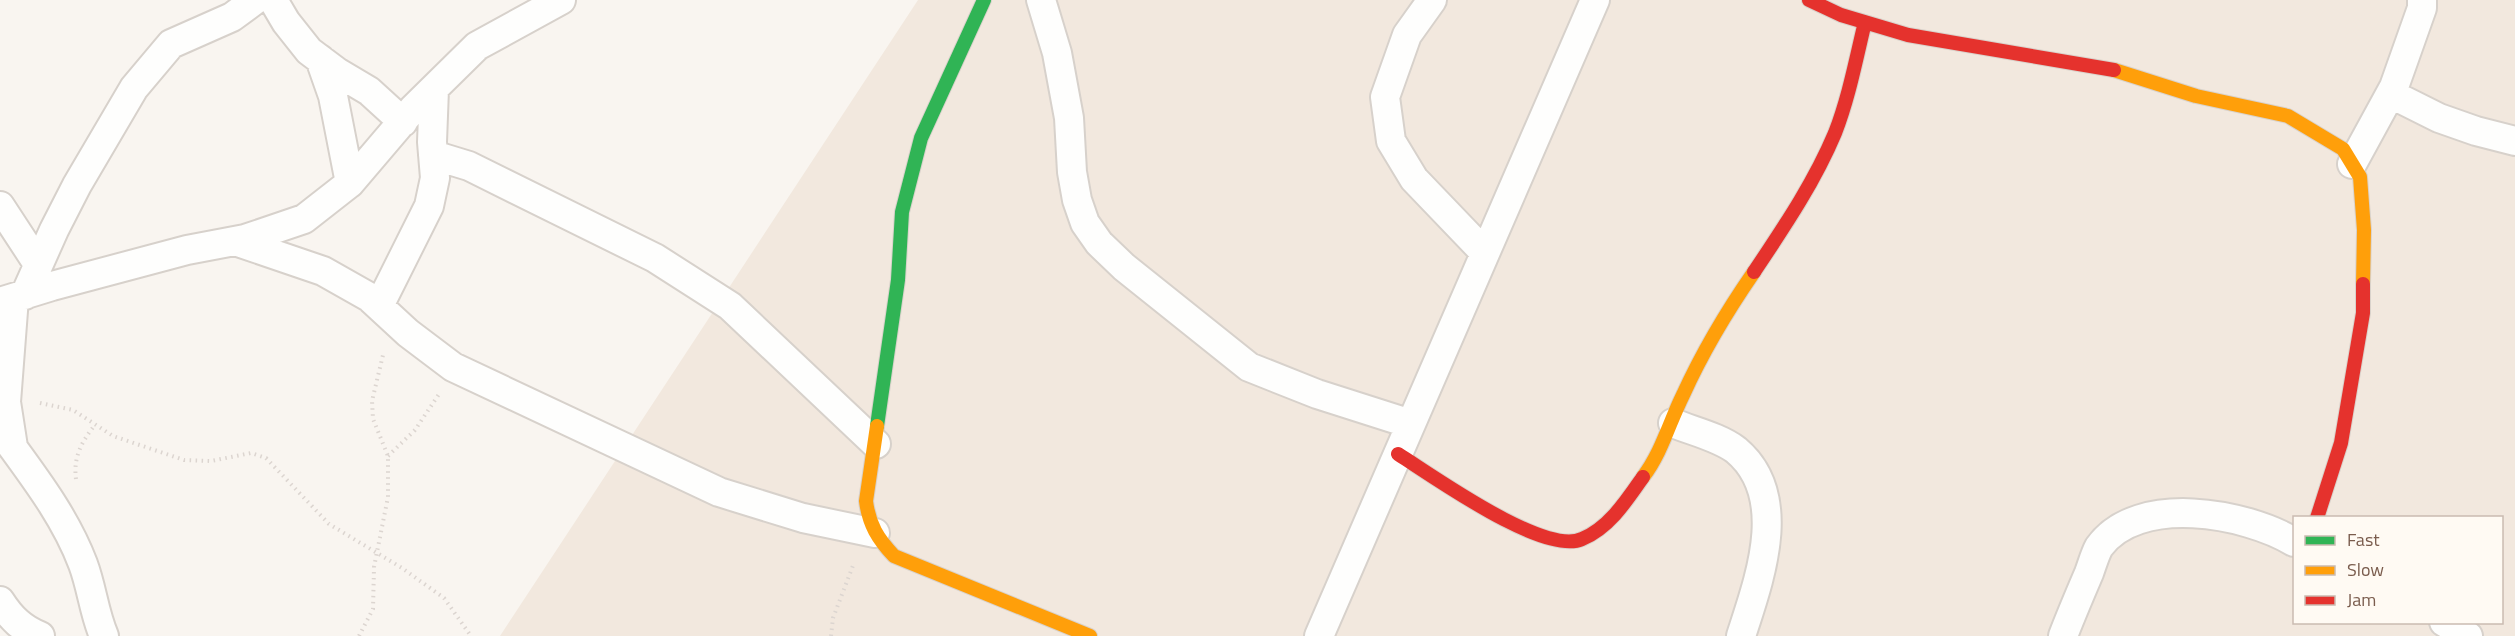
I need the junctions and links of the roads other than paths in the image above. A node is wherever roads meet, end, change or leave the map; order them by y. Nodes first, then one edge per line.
1 (255, 0) edge
2 (273, 0) edge
3 (561, 0) edge
4 (984, 0) edge
5 (1041, 0) edge
6 (1432, 0) edge
7 (1594, 0) edge
8 (1809, 0) edge
9 (2422, 0) edge
10 (528, 9) edge
11 (1850, 12) edge
12 (320, 59) junction
13 (434, 89) junction
14 (2391, 94) junction
15 (403, 122) junction
16 (2515, 141) edge
17 (433, 155) junction
18 (2352, 164) junction
19 (350, 183) junction
20 (0, 206) edge
21 (234, 241) junction
22 (1485, 253) junction
23 (38, 264) junction
24 (13, 298) edge
25 (384, 311) junction
26 (1673, 423) junction
27 (1411, 424) junction
28 (6, 439) edge
29 (876, 444) junction
30 (1398, 454) junction
31 (2318, 516) edge
32 (865, 531) junction
33 (2293, 541) edge
34 (0, 602) edge
35 (2447, 624) edge
36 (40, 636) edge
37 (104, 636) edge
38 (1090, 636) edge
39 (1319, 636) edge
40 (1741, 636) edge
41 (2063, 636) edge
42 (2468, 636) edge

1 - 23 street
2 - 12 street
3 - 10 street
4 - 29 street
5 - 27 street
6 - 22 street
7 - 22 street
8 - 11 street
9 - 14 street
10 - 13 street
11 - 18 street
11 - 26 street
12 - 15 street
12 - 19 street
13 - 15 street
13 - 17 street
14 - 16 street
14 - 18 street
15 - 19 street
17 - 25 street
17 - 29 street
18 - 31 street
19 - 21 street
20 - 23 street
21 - 24 street
21 - 25 street
22 - 27 street
23 - 24 street
24 - 28 street
25 - 32 street
26 - 30 street
26 - 40 street
27 - 30 street
28 - 37 street
29 - 32 street
30 - 39 street
32 - 38 street
33 - 41 street
34 - 36 street
35 - 42 street

